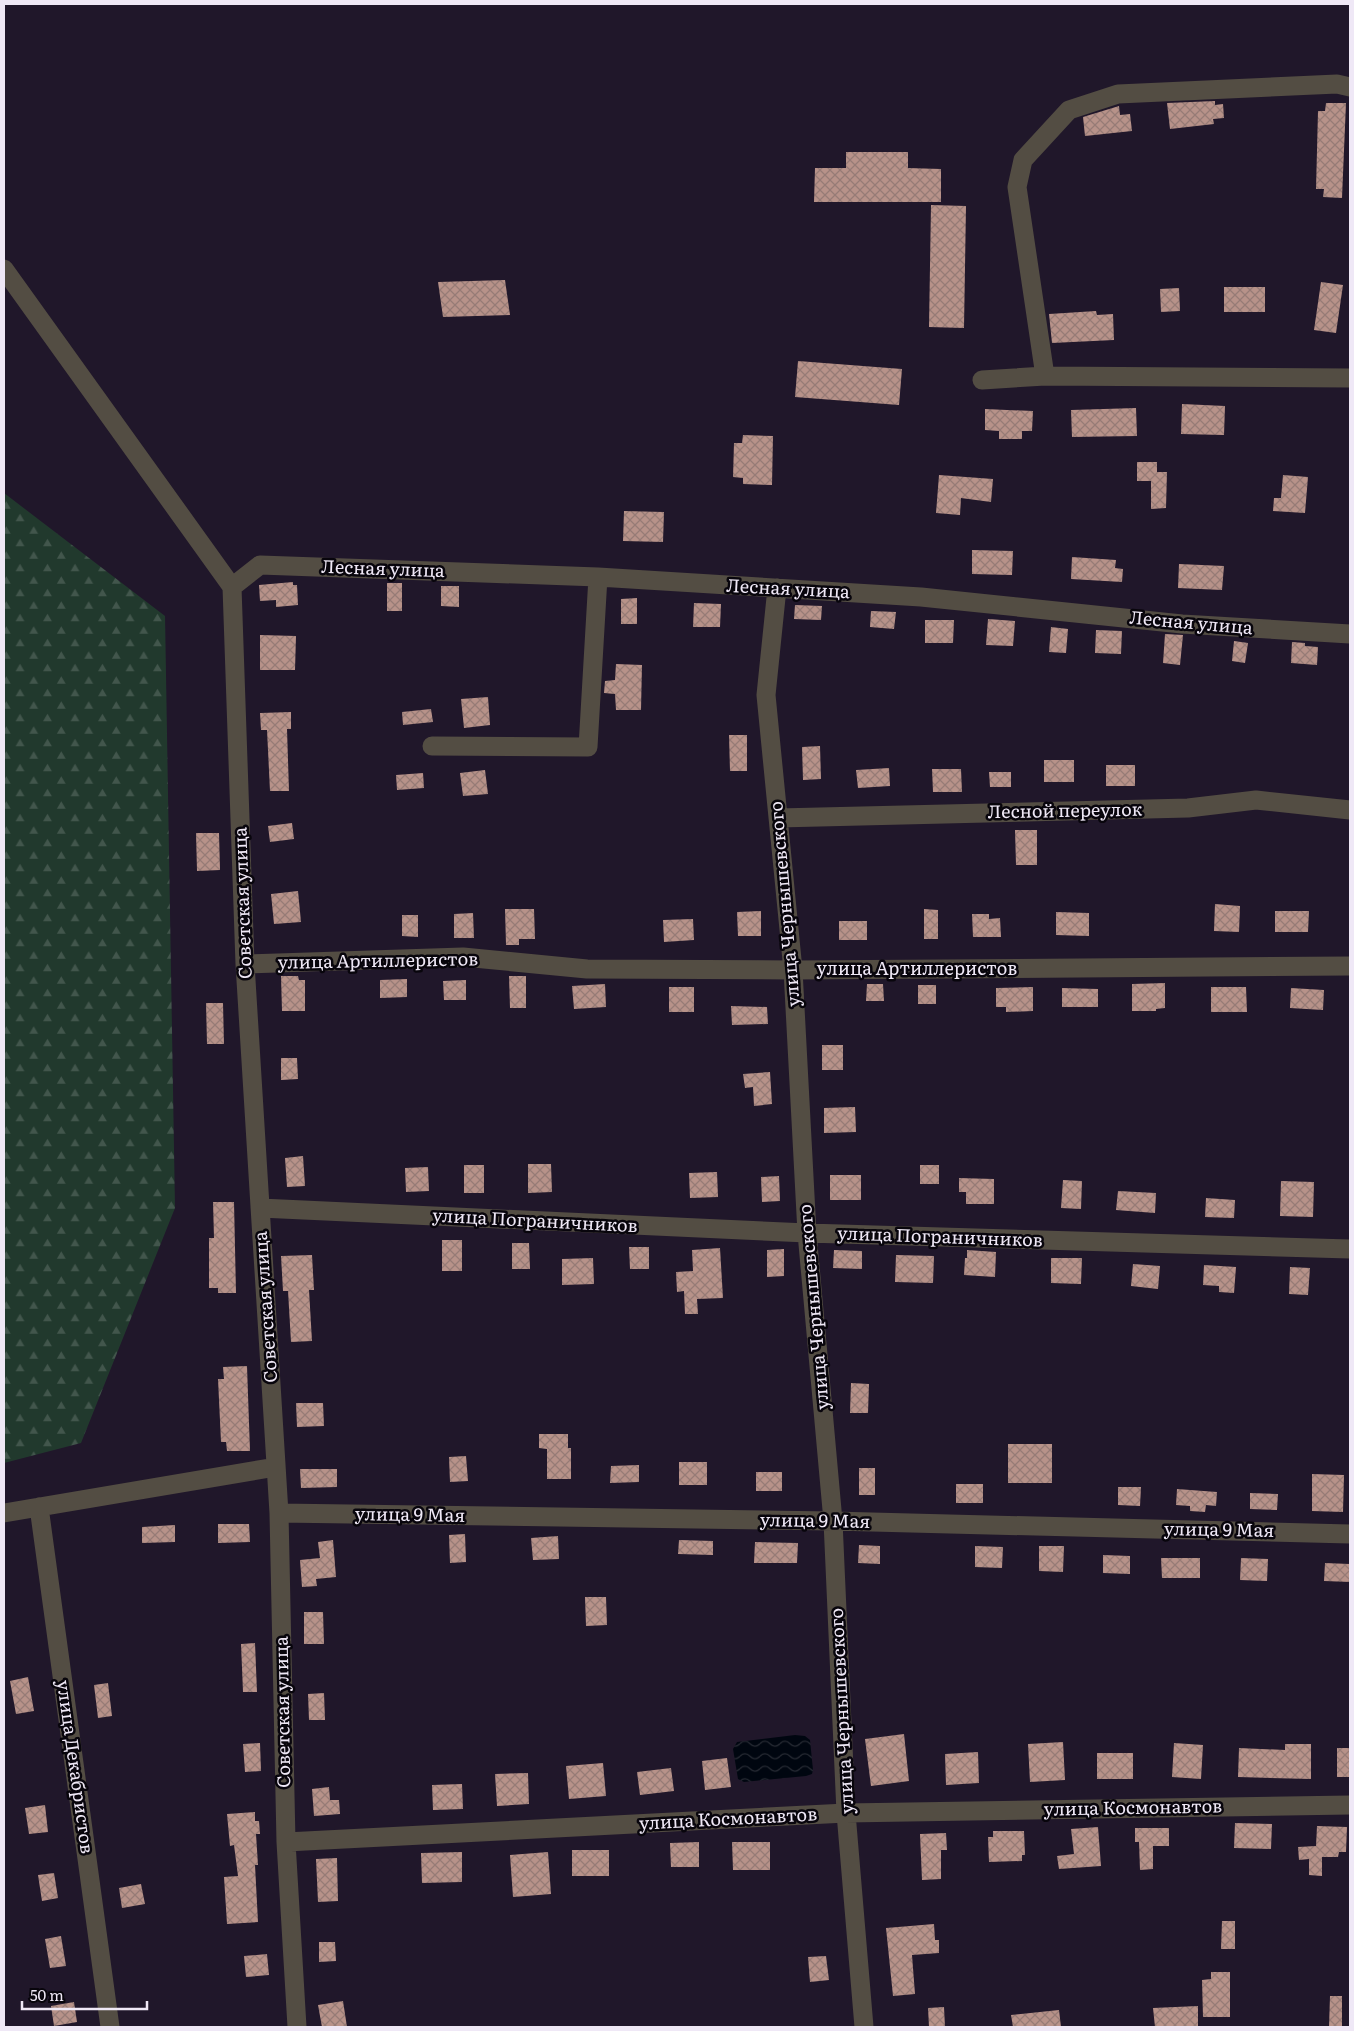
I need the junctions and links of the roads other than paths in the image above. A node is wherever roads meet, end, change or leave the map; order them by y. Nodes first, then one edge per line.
1 (1350, 87) edge
2 (4, 269) edge
3 (1045, 376) junction
4 (1350, 378) edge
5 (982, 380) dead end
6 (598, 577) junction
7 (232, 587) junction
8 (777, 588) junction
9 (1350, 634) edge
10 (432, 746) dead end
11 (1350, 810) edge
12 (778, 818) junction
13 (245, 964) junction
14 (1350, 966) edge
15 (793, 970) junction
16 (260, 1208) junction
17 (807, 1233) junction
18 (1350, 1249) edge
19 (276, 1467) junction
20 (39, 1507) junction
21 (4, 1513) edge
22 (279, 1513) junction
23 (833, 1521) junction
24 (1350, 1534) edge
25 (1350, 1805) edge
26 (846, 1813) junction
27 (286, 1842) junction
28 (110, 2027) edge
29 (297, 2027) edge
30 (864, 2027) edge

1 - 3 street
2 - 7 street
3 - 4 street
3 - 5 street
6 - 7 street, Лесная улица
6 - 8 street, Лесная улица
6 - 10 street
7 - 13 street, Советская улица
8 - 9 street, Лесная улица
8 - 12 street, улица Чернышевского
11 - 12 street, Лесной переулок
12 - 15 street, улица Чернышевского
13 - 15 street, улица Артиллеристов
13 - 16 street, Советская улица
14 - 15 street, улица Артиллеристов
15 - 17 street, улица Чернышевского
16 - 17 street, улица Пограничников
16 - 19 street, Советская улица
17 - 18 street, улица Пограничников
17 - 23 street, улица Чернышевского
19 - 20 street
19 - 22 street, Советская улица
20 - 21 street
20 - 28 street, улица Декабристов
22 - 23 street, улица 9 Мая
22 - 27 street, Советская улица
23 - 24 street, улица 9 Мая
23 - 26 street, улица Чернышевского
25 - 26 street, улица Космонавтов
26 - 27 street, улица Космонавтов
26 - 30 street, улица Чернышевского
27 - 29 street, Советская улица

